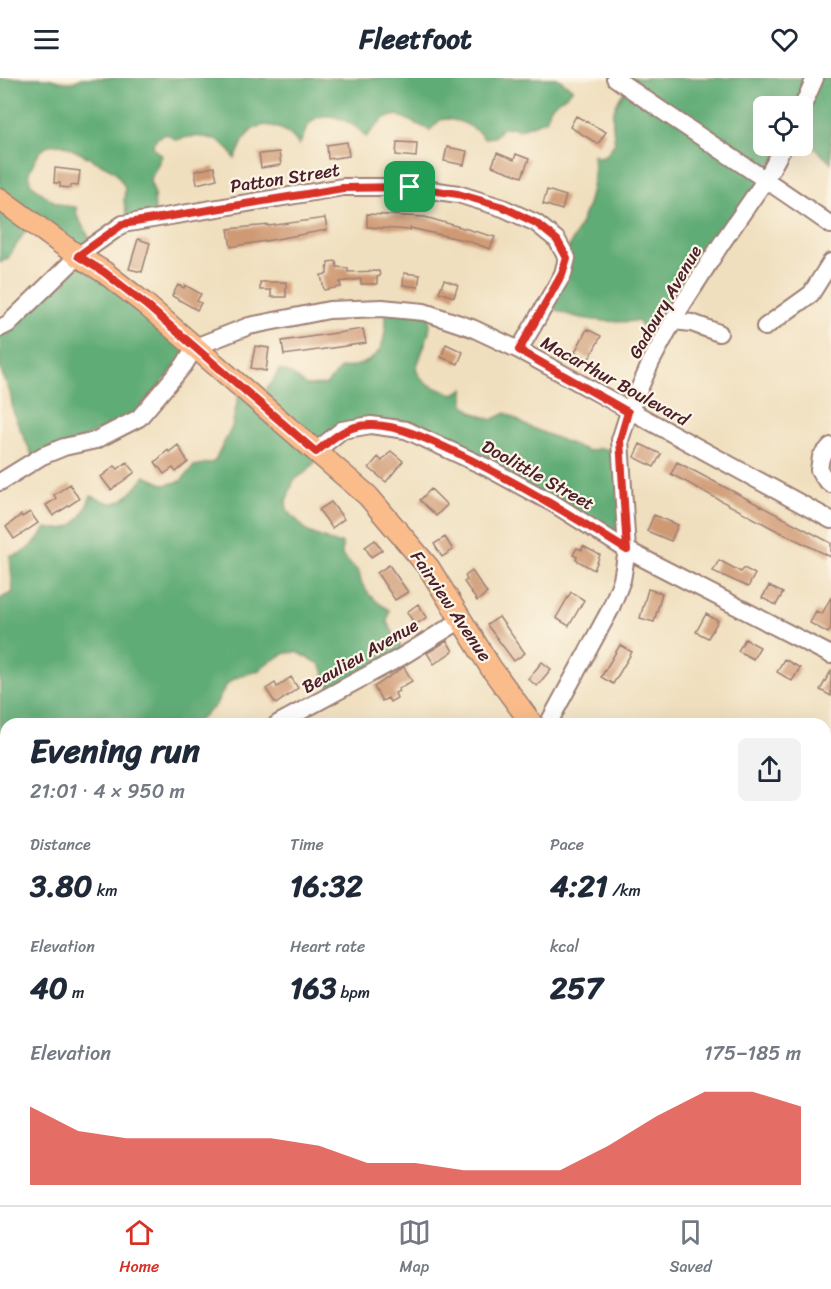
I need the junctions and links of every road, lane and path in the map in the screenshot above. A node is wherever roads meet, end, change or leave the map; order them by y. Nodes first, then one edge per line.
1 (615, 78) edge
2 (815, 78) edge
3 (807, 96) edge
4 (779, 156) edge
5 (766, 179) junction
6 (0, 199) edge
7 (831, 225) edge
8 (78, 256) junction
9 (831, 262) edge
10 (674, 321) junction
11 (765, 327) dead end
12 (0, 328) edge
13 (719, 333) dead end
14 (195, 347) junction
15 (519, 350) junction
16 (628, 412) junction
17 (831, 446) edge
18 (316, 452) junction
19 (0, 482) edge
20 (831, 484) edge
21 (831, 520) edge
22 (627, 550) junction
23 (461, 620) junction
24 (831, 655) edge
25 (288, 718) edge
26 (522, 718) edge
27 (551, 718) edge

1 - 5 street
2 - 3 street
4 - 5 street, Gadoury Avenue
5 - 7 street
5 - 10 street, Gadoury Avenue
6 - 8 main road, Fairview Avenue
8 - 12 street, Patton Street
8 - 14 main road, Fairview Avenue
8 - 15 street, Patton Street
9 - 11 street
10 - 13 street
10 - 16 street, Gadoury Avenue
14 - 15 street, Macarthur Boulevard
14 - 18 main road, Fairview Avenue
14 - 19 street
15 - 16 street, Macarthur Boulevard
16 - 21 street, Macarthur Boulevard
16 - 22 street, Gadoury Avenue
17 - 20 street
18 - 22 street, Doolittle Street
18 - 23 main road, Fairview Avenue
22 - 24 street, Doolittle Street
22 - 27 street, Gadoury Avenue
23 - 25 street, Beaulieu Avenue
23 - 26 main road, Fairview Avenue

